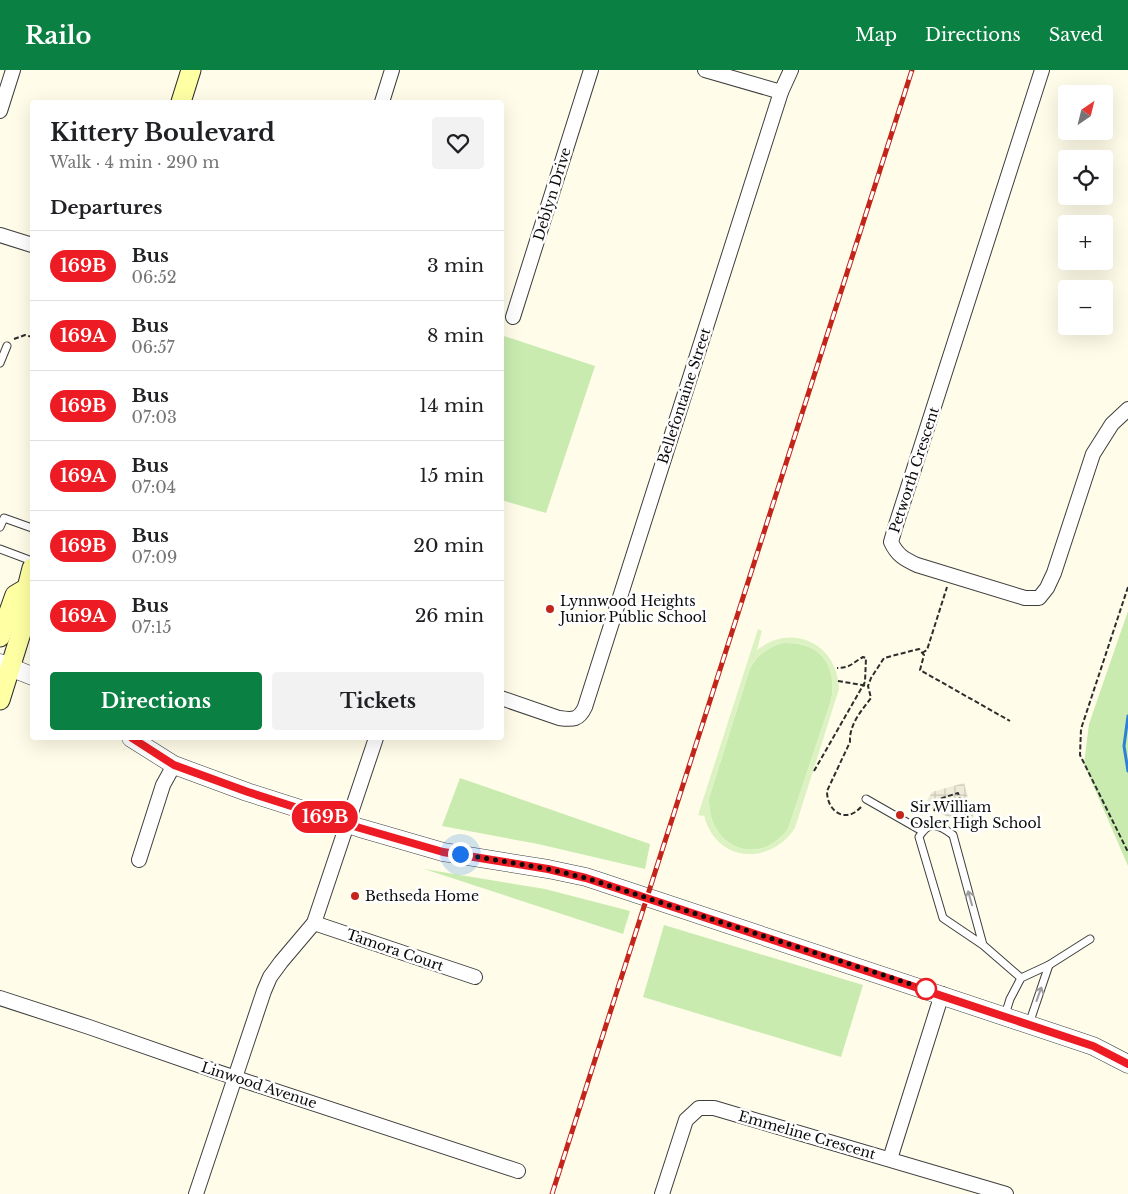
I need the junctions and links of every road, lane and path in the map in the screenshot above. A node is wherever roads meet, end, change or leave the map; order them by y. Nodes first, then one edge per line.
1 (13, 70) edge
2 (191, 70) edge
3 (392, 70) edge
4 (591, 70) edge
5 (705, 70) edge
6 (791, 70) edge
7 (1042, 70) edge
8 (781, 92) junction
9 (182, 100) edge
10 (383, 100) edge
11 (0, 111) edge
12 (0, 235) edge
13 (30, 244) edge
14 (513, 317) dead end
15 (30, 336) edge
16 (7, 346) joint
17 (0, 363) edge
18 (1128, 409) edge
19 (0, 527) edge
20 (30, 527) edge
21 (0, 549) edge
22 (30, 560) edge
23 (951, 575) junction
24 (30, 576) edge
25 (1128, 587) edge
26 (27, 588) junction
27 (30, 598) edge
28 (30, 603) edge
29 (0, 637) edge
30 (922, 653) junction
31 (5, 665) edge
32 (837, 668) dead end
33 (30, 675) edge
34 (838, 681) dead end
35 (862, 685) junction
36 (868, 686) junction
37 (504, 699) edge
38 (0, 700) edge
39 (1010, 721) dead end
40 (134, 740) edge
41 (375, 740) edge
42 (174, 765) junction
43 (814, 771) dead end
44 (865, 801) joint
45 (934, 811) dead end
46 (348, 824) junction
47 (960, 825) dead end
48 (922, 831) junction
49 (1128, 852) edge
50 (139, 860) dead end
51 (314, 923) junction
52 (1090, 939) dead end
53 (983, 945) junction
54 (1050, 965) junction
55 (475, 977) dead end
56 (1021, 978) junction
57 (942, 994) junction
58 (0, 998) edge
59 (1004, 1016) junction
60 (1029, 1024) junction
61 (1128, 1064) edge
62 (234, 1078) junction
63 (890, 1159) junction
64 (518, 1171) dead end
65 (196, 1194) edge
66 (662, 1194) edge
67 (1006, 1194) edge

1 - 11 street
2 - 9 main road
3 - 10 street
4 - 14 street, Deblyn Drive
5 - 8 street
6 - 8 street, Bellefontaine Street
7 - 23 street, Petworth Crescent
8 - 37 street, Bellefontaine Street
12 - 13 street
15 - 16 path
16 - 17 lane
18 - 23 street, Petworth Crescent
19 - 20 lane
21 - 22 lane
23 - 30 path
24 - 26 main road
25 - 49 path
26 - 27 main road
26 - 29 main road
28 - 31 main road
30 - 36 path
30 - 39 path
31 - 33 street
31 - 38 main road
32 - 35 path
34 - 35 path
35 - 36 path
35 - 43 path
36 - 44 path
40 - 42 street
41 - 46 street
42 - 46 street
42 - 50 street
44 - 48 lane
45 - 47 path
46 - 51 street
46 - 57 street
48 - 53 lane
53 -> 48 lane
51 - 55 street, Tamora Court
51 - 62 street
52 - 54 lane
53 - 56 lane
54 - 56 lane
60 -> 54 lane
56 - 59 lane
57 - 59 street
57 - 63 street
58 - 62 street, Linwood Avenue
59 - 60 street
60 - 61 street
62 - 64 street, Linwood Avenue
62 - 65 street
63 - 66 street, Emmeline Crescent
63 - 67 street, Emmeline Crescent

